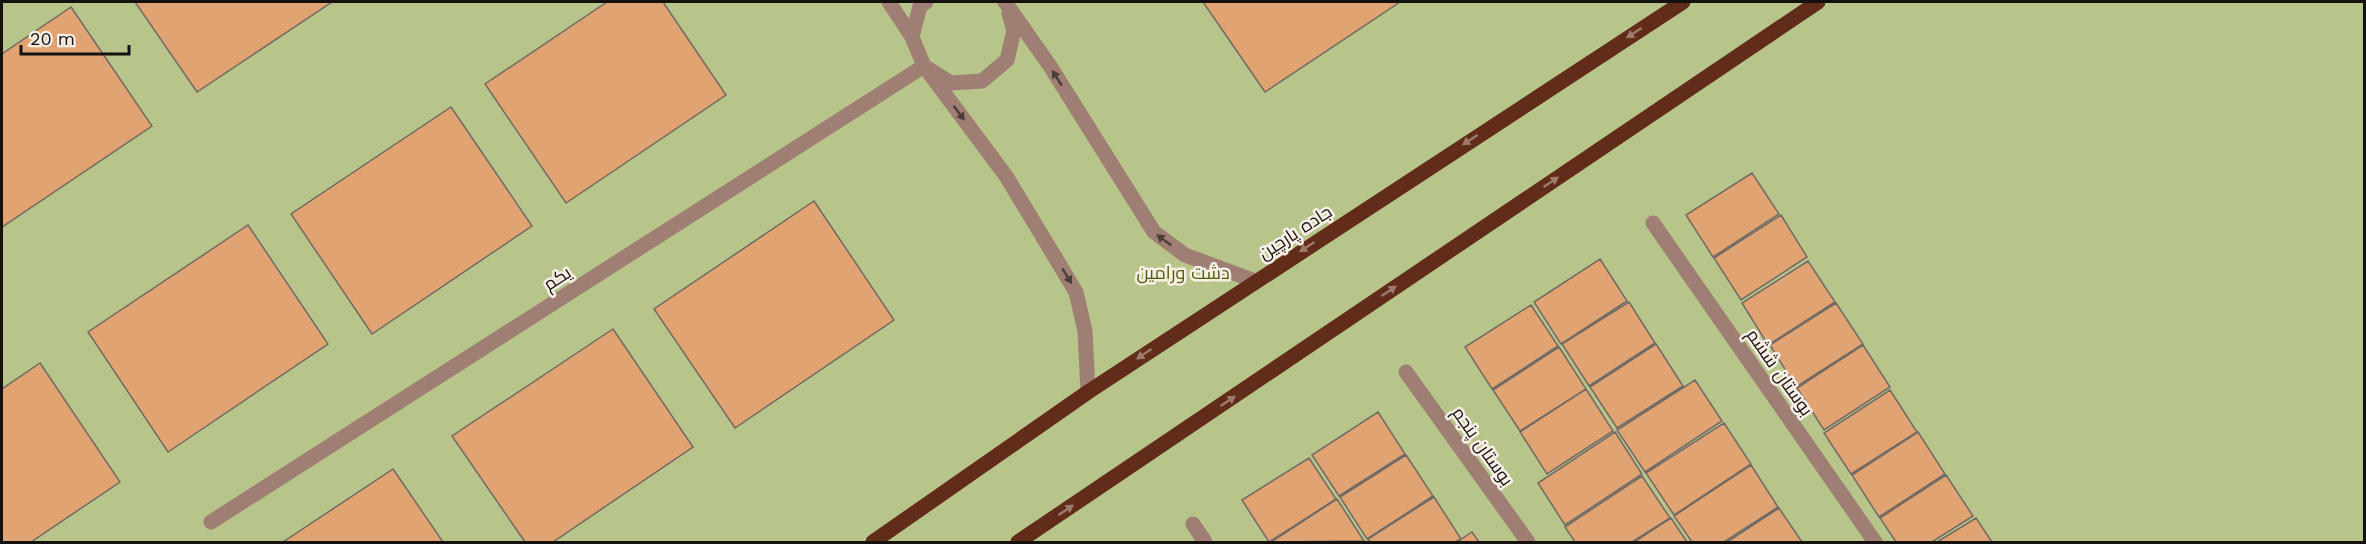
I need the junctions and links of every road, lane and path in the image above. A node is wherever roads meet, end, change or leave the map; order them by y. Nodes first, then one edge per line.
1 (890, 2) edge
2 (926, 2) edge
3 (1005, 2) edge
4 (1683, 2) edge
5 (1818, 2) edge
6 (912, 37) junction
7 (924, 66) junction
8 (1653, 223) dead end
9 (1255, 281) junction
10 (1406, 372) dead end
11 (1088, 392) junction
12 (211, 522) dead end
13 (1193, 524) dead end
14 (873, 543) edge
15 (1018, 543) edge
16 (1205, 543) edge
17 (1528, 543) edge
18 (1875, 543) edge

1 - 6 street
2 - 6 street
3 - 7 street
9 -> 3 street
4 -> 9 main road, جاده پارچین
15 -> 5 main road
6 - 7 street
7 -> 11 street
7 - 12 street, یکم
8 - 18 street, بوستان ششم
9 -> 11 main road, جاده پارچین
10 - 17 street, بوستان پنجم
11 - 14 main road, جاده پارچین
13 - 16 street

